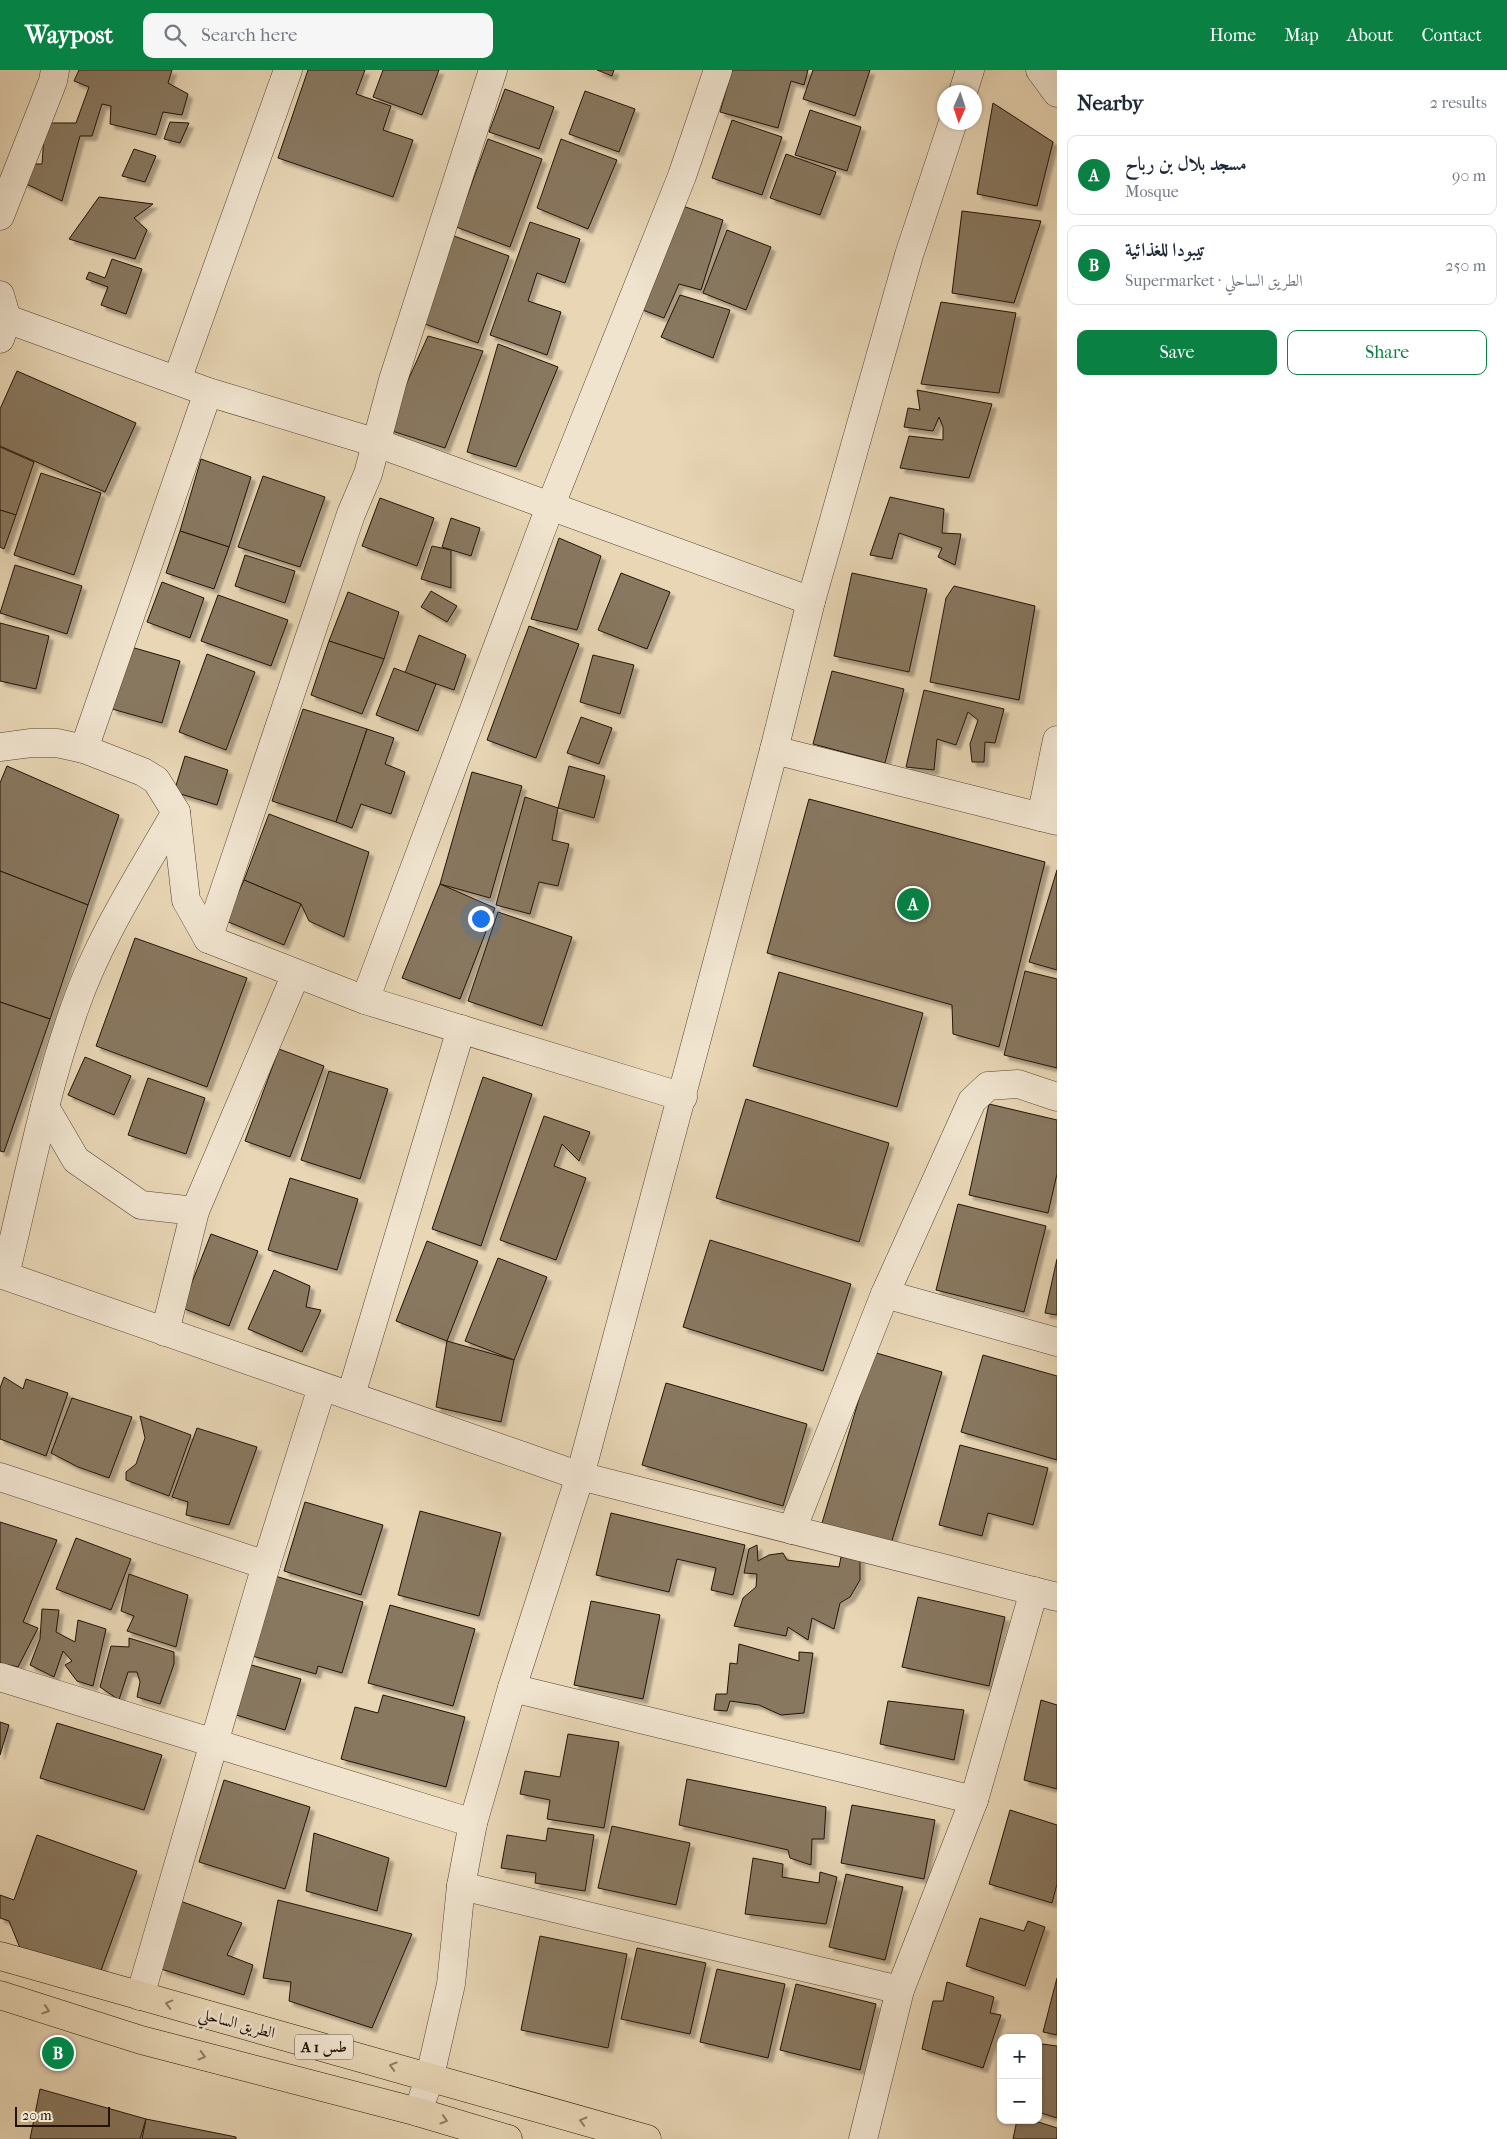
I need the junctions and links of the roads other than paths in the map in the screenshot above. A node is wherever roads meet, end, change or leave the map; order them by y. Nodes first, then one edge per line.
1 (55, 70) edge
2 (288, 70) edge
3 (493, 70) edge
4 (718, 70) edge
5 (970, 70) edge
6 (1040, 70) edge
7 (965, 85) edge
8 (1057, 93) edge
9 (950, 130) edge
10 (0, 216) edge
11 (2, 318) edge
12 (177, 380) junction
13 (208, 392) junction
14 (377, 443) junction
15 (550, 507) junction
16 (811, 600) junction
17 (1057, 740) edge
18 (0, 747) edge
19 (84, 749) junction
20 (774, 750) junction
21 (176, 812) junction
22 (1049, 819) edge
23 (208, 940) junction
24 (296, 974) junction
25 (365, 1000) junction
26 (461, 1028) junction
27 (1057, 1096) edge
28 (682, 1097) junction
29 (45, 1108) junction
30 (195, 1211) junction
31 (3, 1274) edge
32 (885, 1294) junction
33 (165, 1332) junction
34 (1057, 1342) edge
35 (322, 1387) junction
36 (351, 1395) junction
37 (580, 1476) junction
38 (0, 1477) edge
39 (792, 1530) junction
40 (266, 1565) junction
41 (1046, 1594) edge
42 (0, 1677) edge
43 (512, 1688) junction
44 (215, 1743) junction
45 (974, 1800) junction
46 (473, 1823) junction
47 (461, 1886) junction
48 (0, 1956) edge
49 (900, 1990) junction
50 (0, 1996) edge
51 (140, 1996) junction
52 (430, 2076) junction
53 (418, 2112) junction
54 (504, 2138) edge
55 (647, 2139) edge
56 (862, 2139) edge

1 - 10 street
2 - 12 street
3 - 14 street
4 - 15 street
5 - 7 street
6 - 8 street
9 - 16 street
11 - 12 street
12 - 13 street
13 - 14 street
13 - 19 street
14 - 15 street
14 - 23 street
15 - 16 street
15 - 25 street
16 - 20 street
17 - 22 street
18 - 19 street
19 - 21 street
20 - 22 street
20 - 28 street
21 - 23 street
21 - 29 street
23 - 24 street
24 - 25 street
24 - 30 street
25 - 26 street
26 - 28 street
26 - 36 street
27 - 32 street
28 - 37 street
29 - 30 street
29 - 31 street
30 - 33 street
31 - 33 street
32 - 34 street
32 - 39 street
33 - 35 street
35 - 36 street
35 - 40 street
36 - 37 street
37 - 39 street
37 - 43 street
38 - 40 street
39 - 41 street
40 - 44 street
41 - 45 street
42 - 44 street
43 - 45 street
43 - 46 street
44 - 46 street
44 - 51 street
45 - 49 street
46 - 47 street
47 - 49 street
47 - 52 street
48 - 51 highway, الطريق الساحلي / A 1 طس
49 - 56 street
50 -> 53 highway, A 1 طس
52 -> 51 highway, الطريق الساحلي / A 1 طس
52 - 53 street
55 -> 52 highway, الطريق الساحلي / A 1 طس
53 -> 54 highway, A 1 طس

